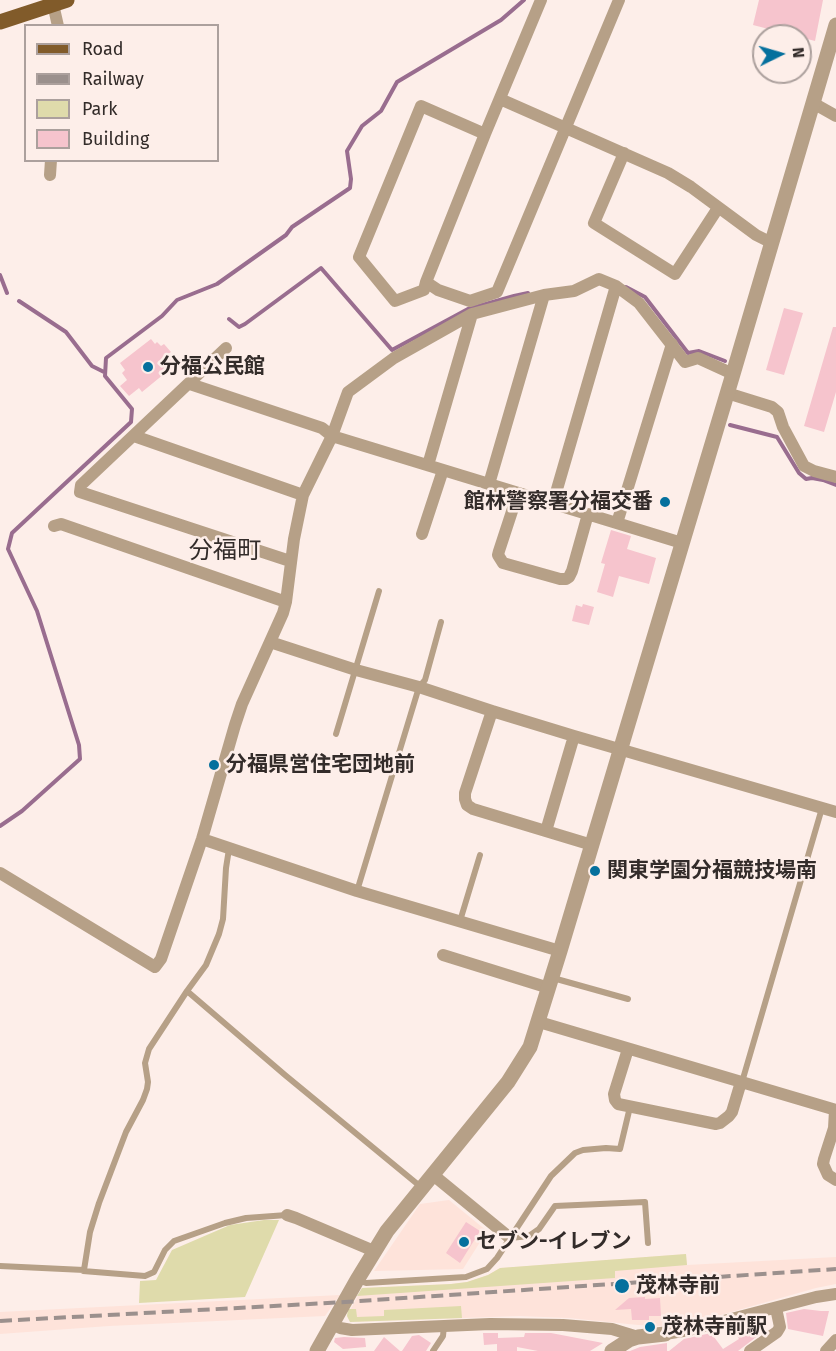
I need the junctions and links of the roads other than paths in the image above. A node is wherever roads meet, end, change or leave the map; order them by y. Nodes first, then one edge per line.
1 (541, 0) edge
2 (619, 0) edge
3 (60, 2) edge
4 (0, 22) edge
5 (58, 24) edge
6 (836, 25) edge
7 (500, 99) junction
8 (813, 103) junction
9 (836, 116) edge
10 (565, 129) junction
11 (485, 134) junction
12 (624, 153) junction
13 (51, 162) edge
14 (50, 175) dead end
15 (718, 208) junction
16 (772, 243) junction
17 (426, 282) junction
18 (616, 286) junction
19 (544, 295) junction
20 (472, 314) junction
21 (672, 344) junction
22 (226, 348) dead end
23 (734, 374) junction
24 (190, 384) junction
25 (727, 393) junction
26 (134, 436) junction
27 (332, 436) junction
28 (428, 465) junction
29 (443, 470) junction
30 (836, 477) edge
31 (489, 484) junction
32 (518, 493) junction
33 (303, 495) junction
34 (553, 503) junction
35 (588, 514) junction
36 (617, 523) junction
37 (54, 526) dead end
38 (422, 534) dead end
39 (682, 543) junction
40 (291, 561) junction
41 (379, 591) dead end
42 (286, 602) junction
43 (441, 622) dead end
44 (270, 642) junction
45 (356, 670) junction
46 (419, 687) junction
47 (492, 711) junction
48 (336, 734) dead end
49 (574, 736) junction
50 (621, 750) junction
51 (822, 808) junction
52 (836, 812) edge
53 (546, 831) junction
54 (202, 839) junction
55 (592, 845) junction
56 (229, 848) junction
57 (480, 855) dead end
58 (0, 873) edge
59 (357, 891) junction
60 (460, 921) junction
61 (560, 951) junction
62 (442, 955) dead end
63 (551, 983) junction
64 (187, 991) junction
65 (628, 999) dead end
66 (538, 1022) junction
67 (628, 1049) junction
68 (741, 1082) junction
69 (630, 1106) junction
70 (835, 1110) edge
71 (432, 1174) junction
72 (836, 1180) edge
73 (422, 1187) junction
74 (287, 1215) joint
75 (510, 1238) junction
76 (648, 1244) dead end
77 (374, 1251) junction
78 (0, 1266) edge
79 (84, 1270) junction
80 (357, 1280) junction
81 (836, 1294) edge
82 (776, 1308) junction
83 (332, 1324) junction
84 (444, 1325) junction
85 (665, 1334) joint
86 (638, 1337) junction
87 (836, 1340) edge
88 (317, 1351) edge
89 (433, 1351) edge
90 (612, 1351) edge
91 (750, 1351) edge
92 (826, 1351) edge

1 - 7 street
2 - 10 street
3 - 4 main road
3 - 5 street
6 - 8 street
7 - 10 street
7 - 11 street
8 - 9 street
8 - 16 street
10 - 12 street
10 - 17 street
11 - 17 street
11 - 17 street
12 - 15 street
12 - 15 street
13 - 14 street
15 - 16 street
16 - 23 street
18 - 19 street
18 - 21 street
18 - 34 street
19 - 20 street
19 - 31 street
20 - 27 street
20 - 28 street
21 - 23 street
21 - 36 street
22 - 24 street
23 - 25 street
24 - 26 street
24 - 27 street
25 - 30 street
25 - 39 street
26 - 33 street
26 - 40 street
27 - 28 street
27 - 33 street
28 - 29 street
29 - 31 street
29 - 38 street
31 - 32 street
32 - 34 street
32 - 35 street
33 - 40 street
34 - 35 street
35 - 36 street
36 - 39 street
37 - 42 street
39 - 50 street
40 - 42 street
41 - 45 lane
42 - 44 street
43 - 46 lane
44 - 45 street
44 - 54 street
45 - 46 street
45 - 48 lane
46 - 47 street
46 - 59 lane
47 - 49 street
47 - 53 street
49 - 50 street
49 - 53 street
50 - 51 street
50 - 55 street
51 - 52 street
51 - 68 lane
53 - 55 street
54 - 56 street
54 - 58 street
55 - 61 street
56 - 59 street
56 - 64 lane
57 - 60 lane
59 - 60 street
60 - 61 street
61 - 63 street
62 - 63 street
63 - 65 lane
63 - 66 street
64 - 73 lane
64 - 79 lane
66 - 67 street
66 - 71 street
67 - 68 street
67 - 69 street
68 - 69 street
68 - 70 street
69 - 75 lane
70 - 72 street
71 - 73 street
71 - 75 street
73 - 77 street
74 - 77 street
74 - 79 lane
75 - 76 lane
75 - 80 lane
77 - 80 street
78 - 79 lane
80 - 83 street
81 - 82 street
82 - 85 street
82 - 91 street
83 - 84 street
83 - 88 street
84 - 86 street
84 - 89 lane
85 - 86 street
86 - 90 street
87 - 92 street

